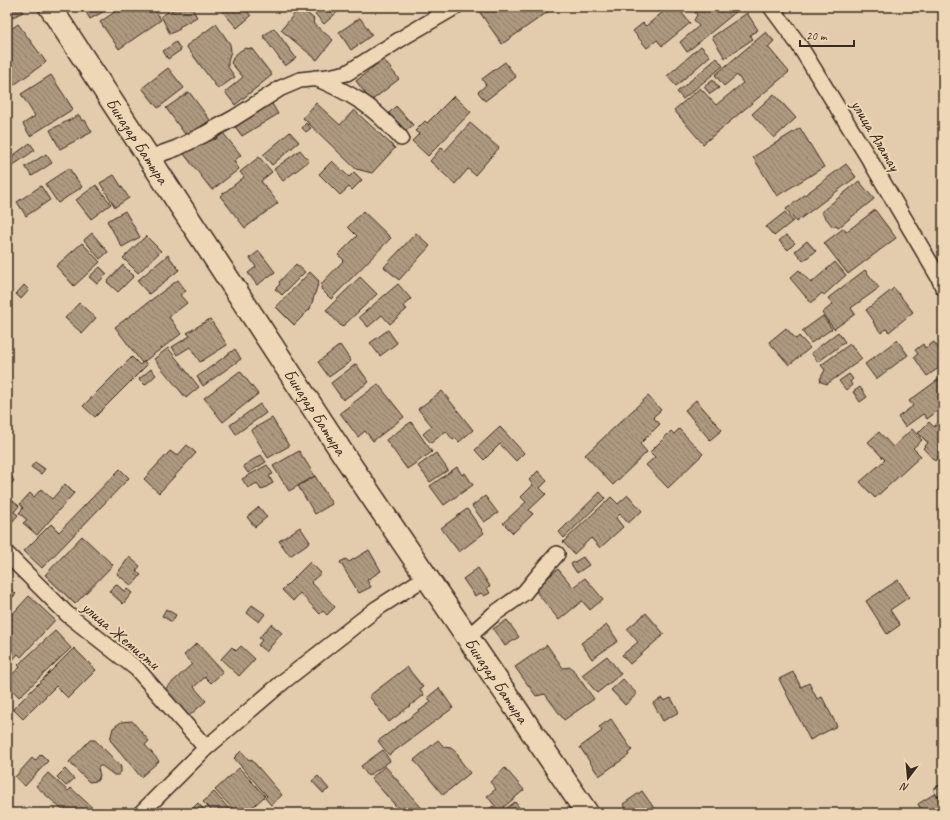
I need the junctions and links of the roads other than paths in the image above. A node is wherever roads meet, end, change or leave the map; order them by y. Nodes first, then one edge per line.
1 (50, 7) edge
2 (455, 7) edge
3 (771, 7) edge
4 (314, 78) junction
5 (401, 138) dead end
6 (149, 158) junction
7 (943, 287) edge
8 (7, 554) edge
9 (557, 554) dead end
10 (426, 577) junction
11 (467, 638) junction
12 (206, 748) junction
13 (143, 812) edge
14 (587, 813) edge

1 - 6 street, Биназар Батыра
2 - 4 street
3 - 7 street, улица Алатау
4 - 5 street
4 - 6 street
6 - 10 street, Биназар Батыра
8 - 12 street, улица Жемисти
9 - 11 street
10 - 11 street, Биназар Батыра
10 - 12 street
11 - 14 street, Биназар Батыра
12 - 13 street

